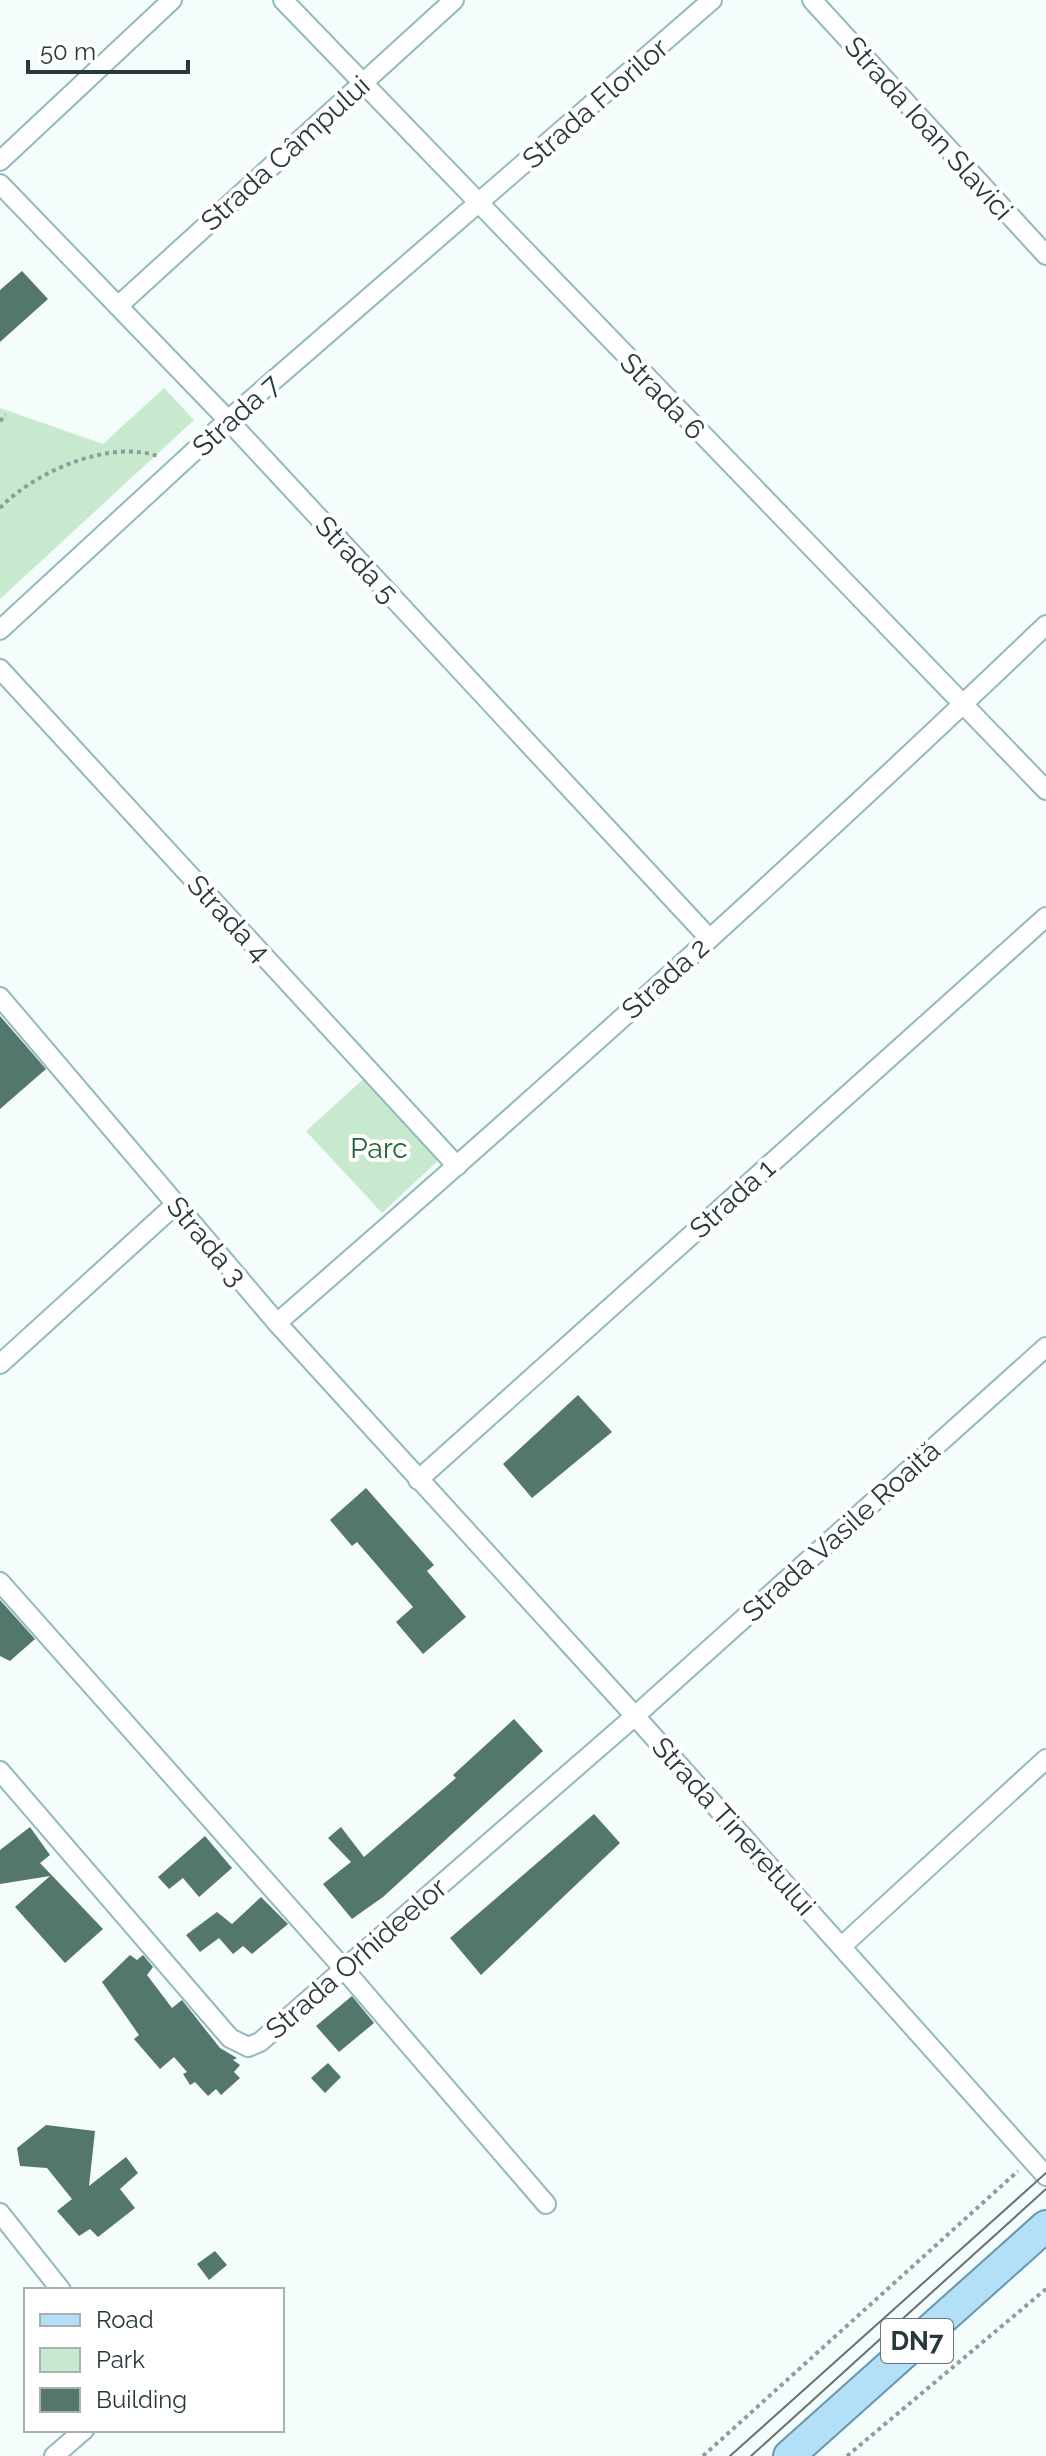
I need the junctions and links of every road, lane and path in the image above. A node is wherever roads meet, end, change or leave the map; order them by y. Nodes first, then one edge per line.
1 (172, 0) edge
2 (283, 0) edge
3 (454, 0) edge
4 (712, 0) edge
5 (812, 0) edge
6 (360, 84) junction
7 (0, 161) edge
8 (0, 184) edge
9 (477, 205) junction
10 (1046, 255) edge
11 (118, 306) junction
12 (6, 415) dead end
13 (228, 420) junction
14 (0, 421) edge
15 (160, 457) dead end
16 (0, 508) edge
17 (1046, 625) edge
18 (0, 630) edge
19 (0, 669) edge
20 (962, 704) junction
21 (1046, 790) edge
22 (1046, 917) edge
23 (709, 938) junction
24 (0, 999) edge
25 (457, 1166) junction
26 (176, 1204) junction
27 (277, 1323) junction
28 (1046, 1347) edge
29 (0, 1364) edge
30 (418, 1480) junction
31 (0, 1582) edge
32 (635, 1716) junction
33 (1046, 1759) edge
34 (0, 1771) edge
35 (842, 1946) junction
36 (343, 1968) junction
37 (1031, 2159) junction
38 (1046, 2176) edge
39 (546, 2204) dead end
40 (0, 2213) edge
41 (1046, 2226) edge
42 (59, 2288) edge
43 (1046, 2289) edge
44 (82, 2432) edge
45 (54, 2456) edge
46 (703, 2456) edge
47 (789, 2456) edge
48 (847, 2456) edge

1 - 7 street
2 - 6 street, Strada 6
3 - 6 street, Strada Câmpului
4 - 9 street, Strada Florilor
5 - 10 street, Strada Ioan Slavici
6 - 9 street, Strada 6
6 - 11 street, Strada Câmpului
8 - 11 street, Strada 5
9 - 13 street, Strada 7
9 - 20 street, Strada 6
11 - 13 street, Strada 5
12 - 14 path
13 - 18 street, Strada 7
13 - 23 street, Strada 5
15 - 16 path
17 - 20 street, Strada 2
19 - 25 street, Strada 4
20 - 21 street, Strada 6
20 - 23 street, Strada 2
22 - 30 street, Strada 1
23 - 25 street, Strada 2
24 - 26 street, Strada 3
25 - 27 street, Strada 2
26 - 27 street, Strada 3
26 - 29 street
27 - 30 street, Strada 3
28 - 32 street, Strada Vasile Roaită
30 - 32 street, Strada Tineretului
31 - 36 street
32 - 35 street, Strada Tineretului
32 - 36 street, Strada Orhideelor
33 - 35 street
34 - 36 street, Strada Orhideelor
35 - 37 street, Strada Tineretului
36 - 39 street
37 - 38 street, Strada Tineretului
37 - 46 path
40 - 42 street
41 - 47 main road, DN7
43 - 48 path
44 - 45 street

